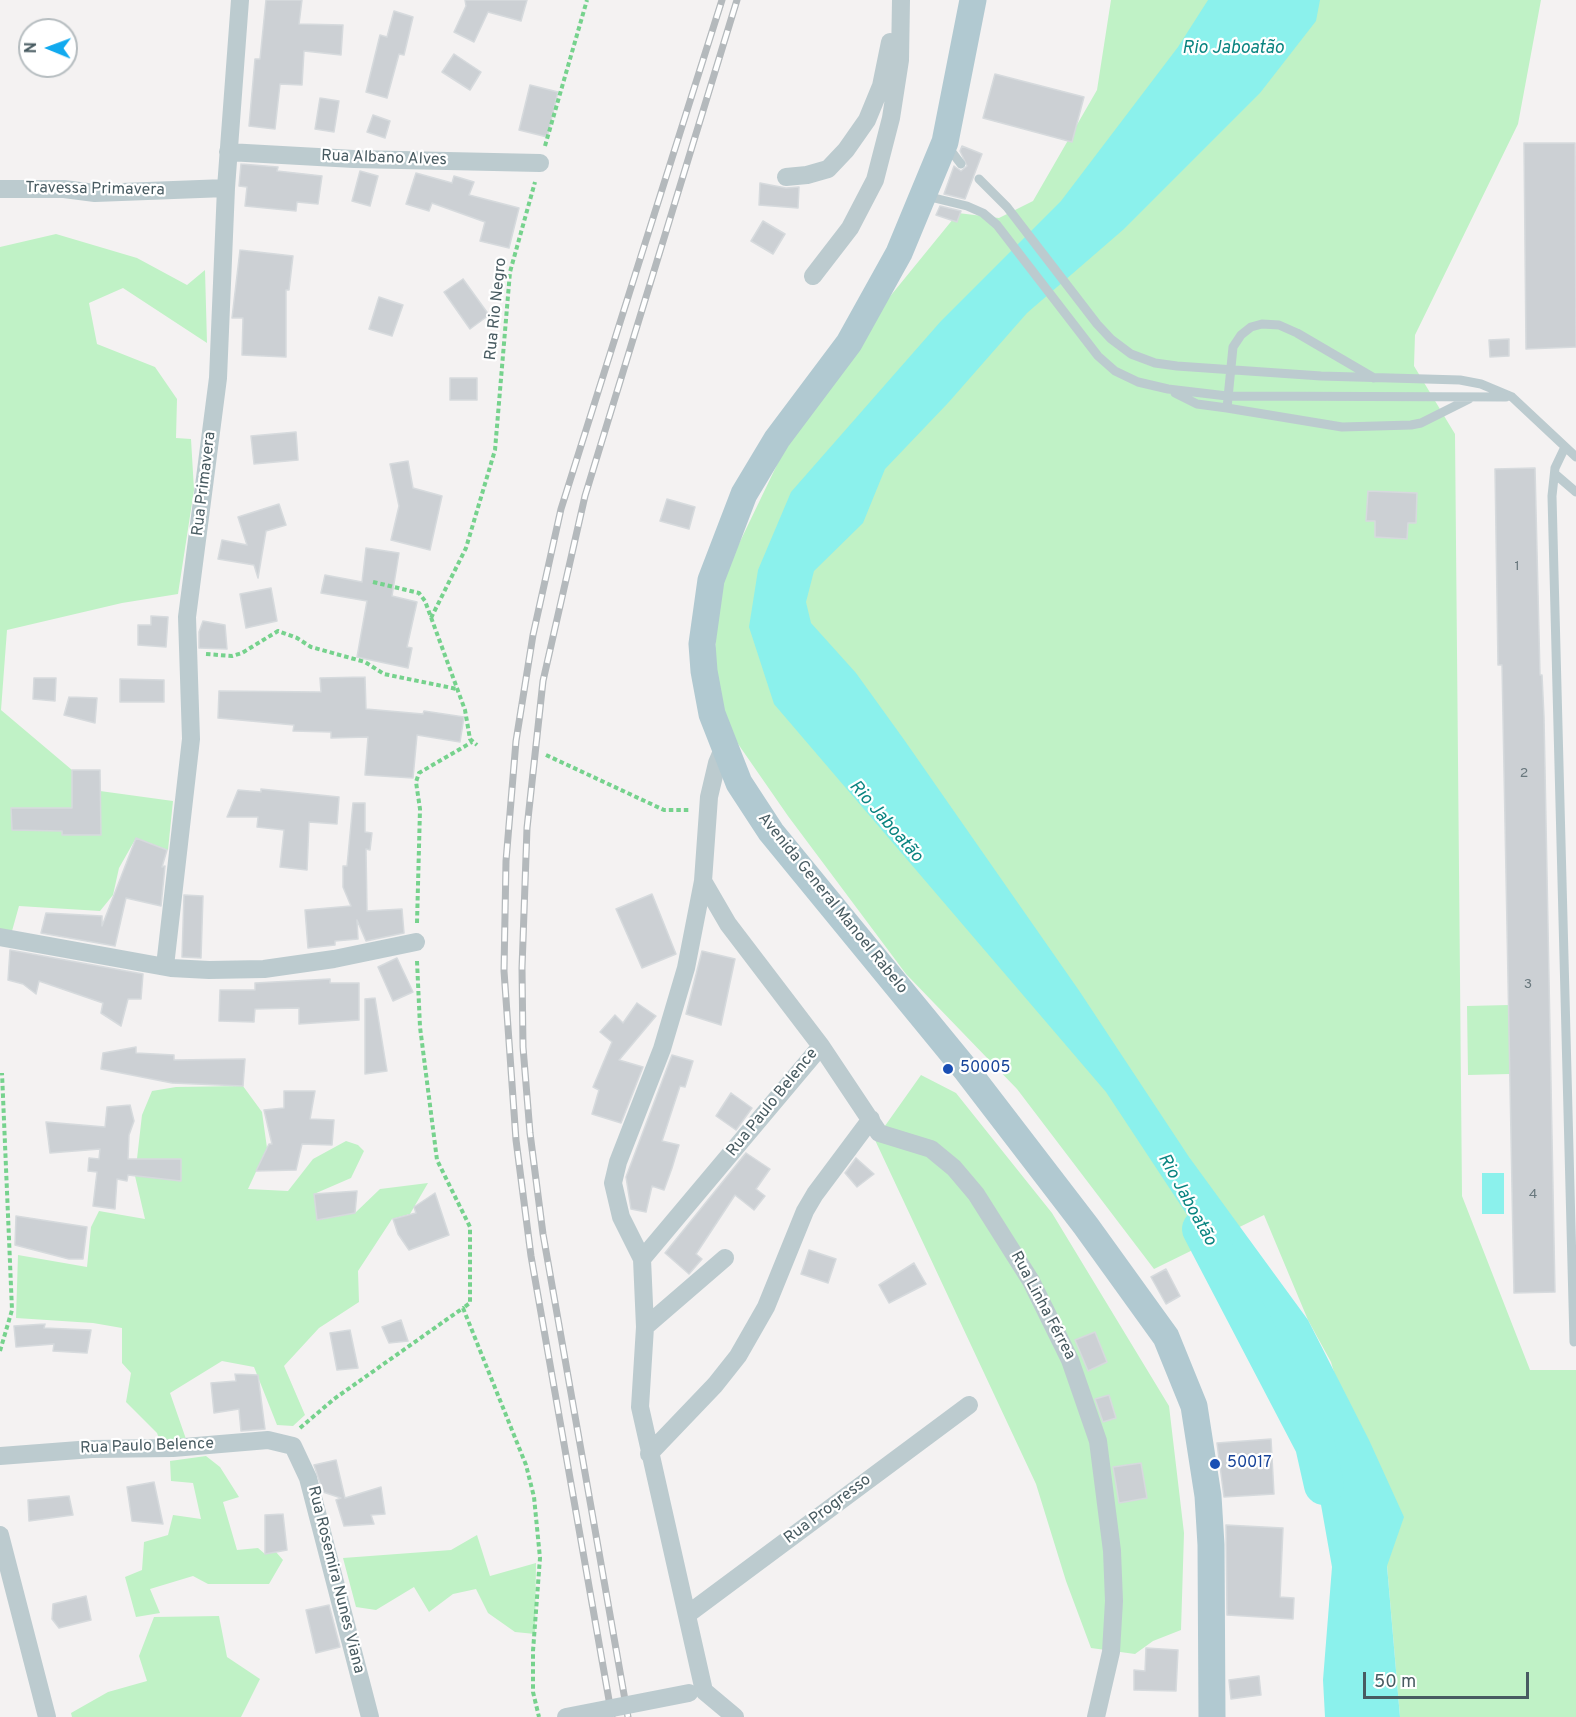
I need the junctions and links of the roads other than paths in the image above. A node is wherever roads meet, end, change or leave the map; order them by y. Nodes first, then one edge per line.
1 (240, 0) edge
2 (900, 0) edge
3 (973, 0) edge
4 (945, 142) junction
5 (228, 152) junction
6 (540, 163) road end
7 (961, 164) dead end
8 (786, 177) dead end
9 (980, 179) dead end
10 (226, 188) junction
11 (0, 189) edge
12 (923, 195) junction
13 (813, 276) dead end
14 (1229, 370) junction
15 (1376, 379) junction
16 (1168, 389) junction
17 (1227, 396) junction
18 (1512, 397) junction
19 (1470, 398) junction
20 (1227, 408) junction
21 (1565, 447) junction
22 (1576, 457) edge
23 (1555, 474) junction
24 (1576, 492) edge
25 (725, 744) junction
26 (703, 881) junction
27 (0, 937) edge
28 (417, 942) road end
29 (165, 966) junction
30 (821, 1046) junction
31 (871, 1119) junction
32 (725, 1258) dead end
33 (642, 1259) junction
34 (645, 1327) junction
35 (1574, 1342) dead end
36 (969, 1405) dead end
37 (288, 1444) joint
38 (649, 1454) junction
39 (0, 1456) edge
40 (0, 1535) edge
41 (688, 1614) junction
42 (696, 1692) junction
43 (47, 1717) edge
44 (369, 1717) edge
45 (566, 1717) edge
46 (735, 1717) edge
47 (1096, 1717) edge
48 (1212, 1717) edge

1 - 5 street, Rua Primavera
2 - 8 street
2 - 13 street
3 - 4 main road, Avenida General Manoel Rabelo
4 - 7 lane
4 - 12 main road, Avenida General Manoel Rabelo
5 - 6 street, Rua Albano Alves
5 - 10 street, Rua Primavera
9 - 14 lane
10 - 11 street, Travessa Primavera
10 - 29 street, Rua Primavera
12 - 16 lane
12 - 25 main road, Avenida General Manoel Rabelo
14 - 15 lane
14 - 15 lane
14 - 17 lane
15 - 18 lane
16 - 17 lane
16 - 20 lane
17 - 19 lane
17 - 20 lane
18 - 19 lane
18 - 21 lane
19 - 20 lane
21 - 22 lane
21 - 23 lane
23 - 24 lane
23 - 35 lane
25 - 26 street
25 - 48 main road, Avenida General Manoel Rabelo
26 - 30 street, Rua Paulo Belence
26 - 33 street
27 - 29 street
28 - 29 street
30 - 31 street, Rua Linha Férrea
30 - 33 street, Rua Paulo Belence
31 - 38 street
31 - 47 street, Rua Linha Férrea
32 - 34 street
33 - 34 street
34 - 38 street
36 - 41 street, Rua Progresso
37 - 39 street, Rua Paulo Belence
37 - 44 street, Rua Rosemira Nunes Viana
38 - 41 street
40 - 43 street
41 - 42 street
42 - 45 street, bridge
42 - 46 street

